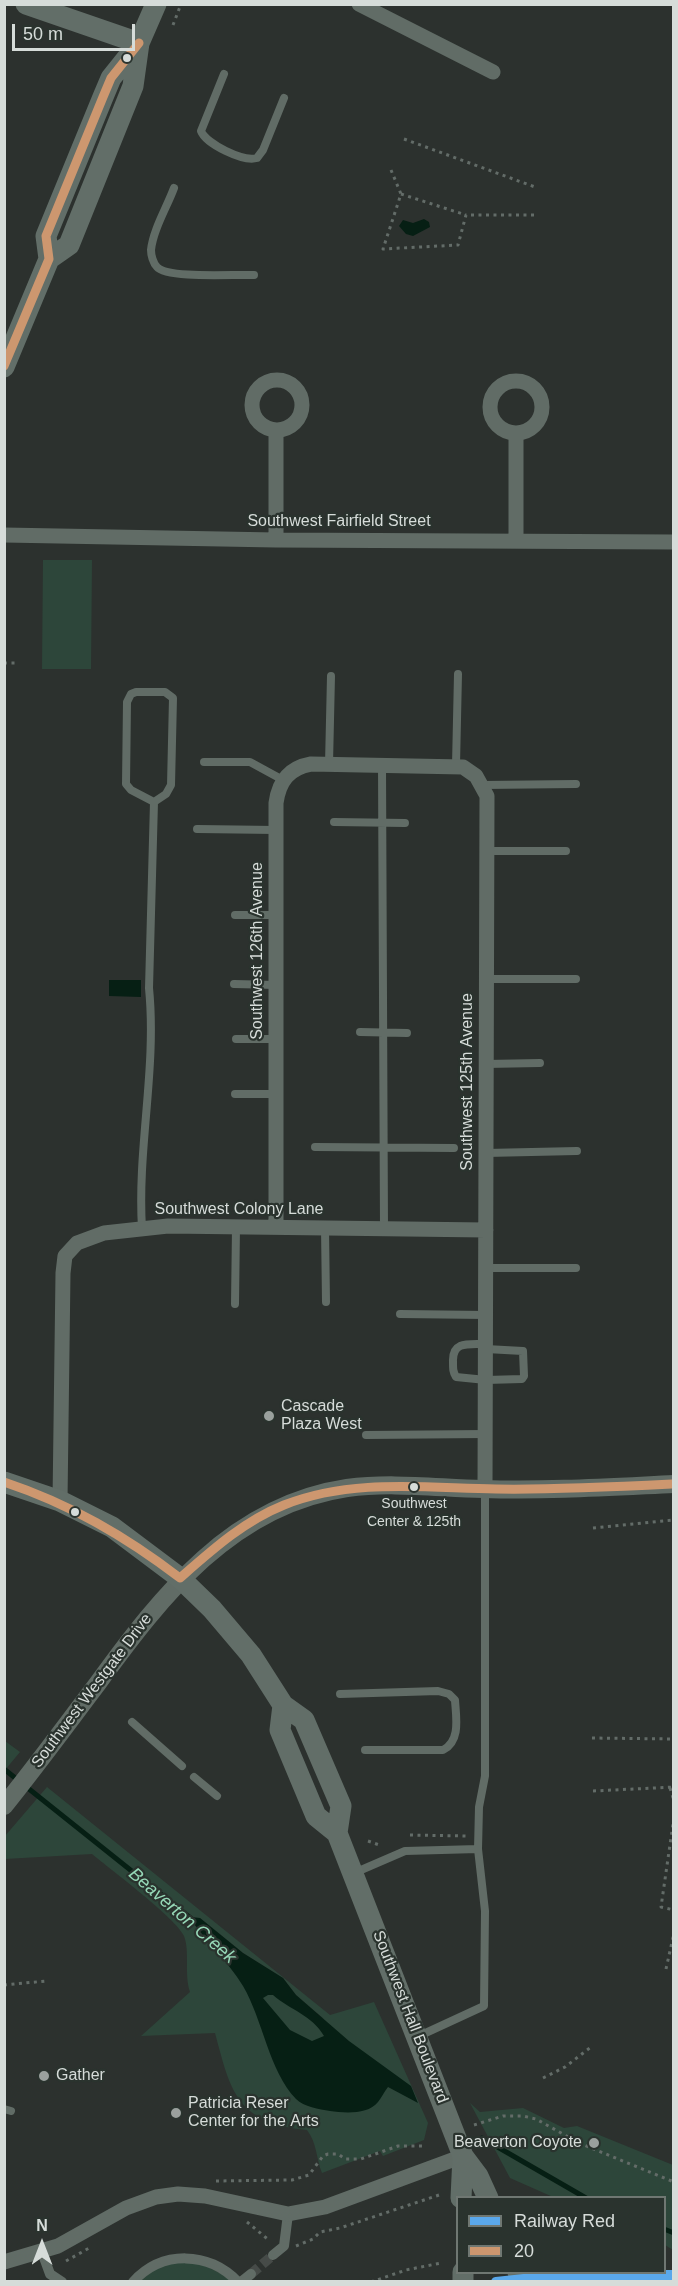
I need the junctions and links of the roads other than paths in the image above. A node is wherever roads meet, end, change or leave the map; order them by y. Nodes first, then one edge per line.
1 (26, 4) edge
2 (156, 4) edge
3 (359, 4) edge
4 (139, 43) junction
5 (493, 72) dead end
6 (224, 74) dead end
7 (284, 98) dead end
8 (174, 188) dead end
9 (254, 274) dead end
10 (6, 360) edge
11 (276, 430) dead end
12 (516, 433) dead end
13 (4, 535) edge
14 (276, 540) junction
15 (516, 541) junction
16 (674, 542) edge
17 (458, 674) dead end
18 (331, 675) dead end
19 (204, 762) dead end
20 (329, 764) junction
21 (382, 765) junction
22 (456, 765) junction
23 (283, 780) junction
24 (576, 784) dead end
25 (483, 785) junction
26 (153, 802) junction
27 (334, 822) dead end
28 (381, 823) junction
29 (405, 823) dead end
30 (197, 830) dead end
31 (276, 830) junction
32 (487, 851) junction
33 (566, 851) dead end
34 (235, 915) dead end
35 (276, 915) junction
36 (486, 979) junction
37 (576, 979) dead end
38 (234, 984) dead end
39 (276, 985) junction
40 (360, 1032) dead end
41 (382, 1032) junction
42 (407, 1033) dead end
43 (236, 1039) dead end
44 (276, 1040) junction
45 (540, 1063) dead end
46 (486, 1064) junction
47 (235, 1094) dead end
48 (276, 1094) junction
49 (315, 1147) dead end
50 (383, 1149) junction
51 (454, 1149) dead end
52 (577, 1151) dead end
53 (486, 1153) junction
54 (236, 1227) junction
55 (276, 1227) junction
56 (142, 1228) junction
57 (325, 1228) junction
58 (384, 1228) junction
59 (486, 1230) junction
60 (486, 1268) junction
61 (576, 1268) dead end
62 (326, 1302) dead end
63 (235, 1304) dead end
64 (400, 1314) dead end
65 (486, 1315) junction
66 (486, 1346) junction
67 (486, 1380) junction
68 (486, 1434) junction
69 (366, 1435) dead end
70 (4, 1482) edge
71 (674, 1484) edge
72 (485, 1489) junction
73 (60, 1501) junction
74 (180, 1578) junction
75 (340, 1694) dead end
76 (283, 1705) junction
77 (132, 1722) dead end
78 (365, 1750) dead end
79 (294, 1764) junction
80 (182, 1766) dead end
81 (194, 1777) dead end
82 (218, 1797) dead end
83 (8, 1801) edge
84 (340, 1806) junction
85 (338, 1833) junction
86 (478, 1849) junction
87 (354, 1874) junction
88 (418, 2036) junction
89 (463, 2156) junction
90 (461, 2196) edge
91 (487, 2196) edge
92 (288, 2214) junction
93 (42, 2253) junction
94 (273, 2255) tunnel mouth
95 (4, 2262) edge
96 (251, 2274) tunnel mouth
97 (62, 2282) edge
98 (133, 2282) edge
99 (240, 2282) edge

1 - 4 main road
2 - 4 main road
3 - 5 street
4 - 10 main road
6 - 7 lane
8 - 9 lane
11 - 14 street
12 - 15 street
13 - 14 street, Southwest Fairfield Street
14 - 15 street, Southwest Fairfield Street
15 - 16 street, Southwest Fairfield Street
17 - 22 lane
18 - 20 lane
19 - 23 lane
20 - 21 street
20 - 23 street
21 - 22 street
21 - 28 lane
22 - 25 street
23 - 31 street, Southwest 126th Avenue
24 - 25 lane
25 - 32 street, Southwest 125th Avenue
26 - 26 lane
26 - 56 lane
27 - 28 lane
28 - 29 lane
28 - 41 lane
30 - 31 lane
31 - 35 street, Southwest 126th Avenue
32 - 33 lane
32 - 36 street, Southwest 125th Avenue
34 - 35 lane
35 - 39 street, Southwest 126th Avenue
36 - 37 lane
36 - 46 street, Southwest 125th Avenue
38 - 39 lane
39 - 44 street, Southwest 126th Avenue
40 - 41 lane
41 - 42 lane
41 - 50 lane
43 - 44 lane
44 - 48 street, Southwest 126th Avenue
45 - 46 lane
46 - 53 street, Southwest 125th Avenue
47 - 48 lane
48 - 55 street, Southwest 126th Avenue
49 - 50 lane
50 - 51 lane
50 - 58 lane
52 - 53 lane
53 - 59 street, Southwest 125th Avenue
54 - 55 street, Southwest Colony Lane
54 - 56 street, Southwest Colony Lane
54 - 63 lane
55 - 57 street, Southwest Colony Lane
56 - 73 street, Southwest Colony Lane
57 - 58 street, Southwest Colony Lane
57 - 62 lane
58 - 59 street, Southwest Colony Lane
59 - 60 street, Southwest 125th Avenue
60 - 61 lane
60 - 65 street, Southwest 125th Avenue
64 - 65 lane
65 - 66 street, Southwest 125th Avenue
66 - 67 street, Southwest 125th Avenue
66 - 67 lane
66 - 67 lane
67 - 68 street, Southwest 125th Avenue
68 - 69 lane
68 - 72 street, Southwest 125th Avenue
70 - 73 main road, Southwest Hall Boulevard
71 - 72 street, Southwest Westgate Drive
72 - 74 street, Southwest Westgate Drive
72 - 86 lane
73 - 74 main road, Southwest Hall Boulevard
74 - 76 main road, Southwest Hall Boulevard
74 - 83 street, Southwest Westgate Drive
75 - 78 lane
76 - 79 main road, Southwest Hall Boulevard
76 - 84 main road, Southwest Hall Boulevard
77 - 80 lane
79 - 84 main road
79 - 85 main road, Southwest Hall Boulevard
81 - 82 lane
84 - 85 main road, Southwest Hall Boulevard
85 - 87 main road, Southwest Hall Boulevard
86 - 87 lane
86 - 88 lane
87 - 88 main road, Southwest Hall Boulevard
88 - 89 main road, Southwest Hall Boulevard
89 - 90 main road
89 - 91 main road, Southwest Hall Boulevard
89 - 92 street
92 - 93 street
92 - 94 street
93 - 95 street
93 - 97 street
96 - 99 street
98 - 99 street

